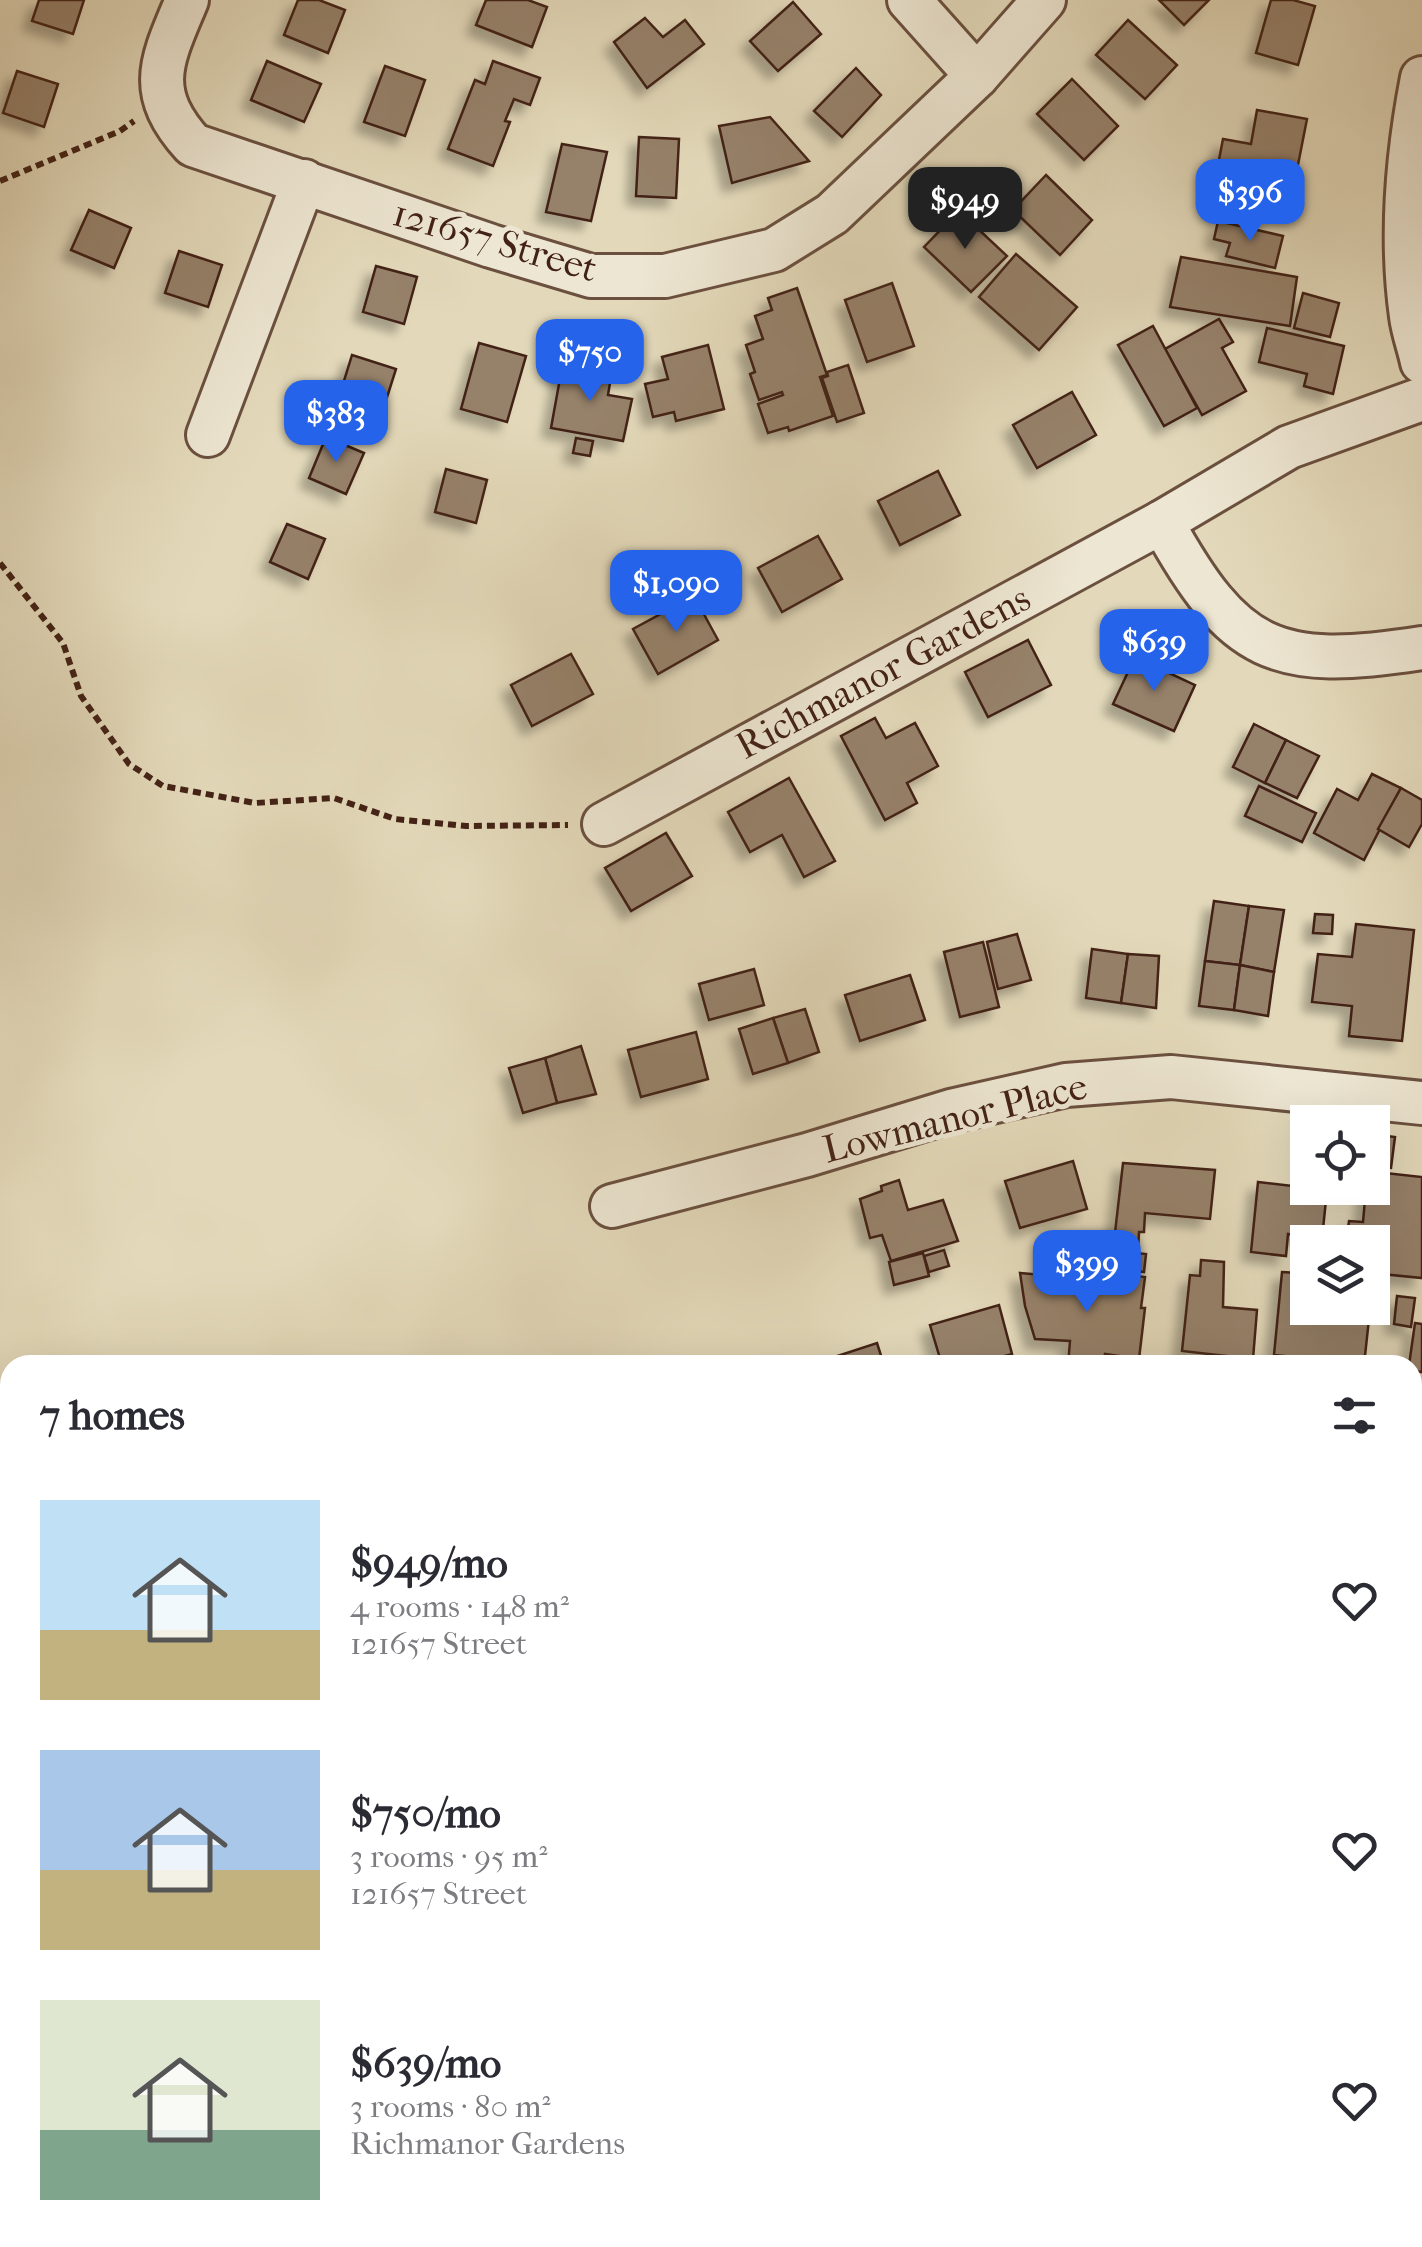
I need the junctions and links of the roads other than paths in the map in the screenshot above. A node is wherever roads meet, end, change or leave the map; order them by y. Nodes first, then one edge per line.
1 (187, 0) edge
2 (909, 0) edge
3 (1044, 0) edge
4 (977, 76) junction
5 (1422, 78) edge
6 (304, 181) junction
7 (1422, 362) edge
8 (1422, 400) edge
9 (208, 435) dead end
10 (1162, 522) junction
11 (1422, 648) edge
12 (604, 824) road end
13 (1422, 1103) edge
14 (612, 1206) dead end

1 - 6 street, 121657 Street
2 - 4 street
3 - 4 street, 121657 Street
4 - 6 street, 121657 Street
5 - 7 street
6 - 9 street
8 - 10 street, Richmanor Gardens
10 - 11 street
10 - 12 street, Richmanor Gardens
13 - 14 street, Lowmanor Place

